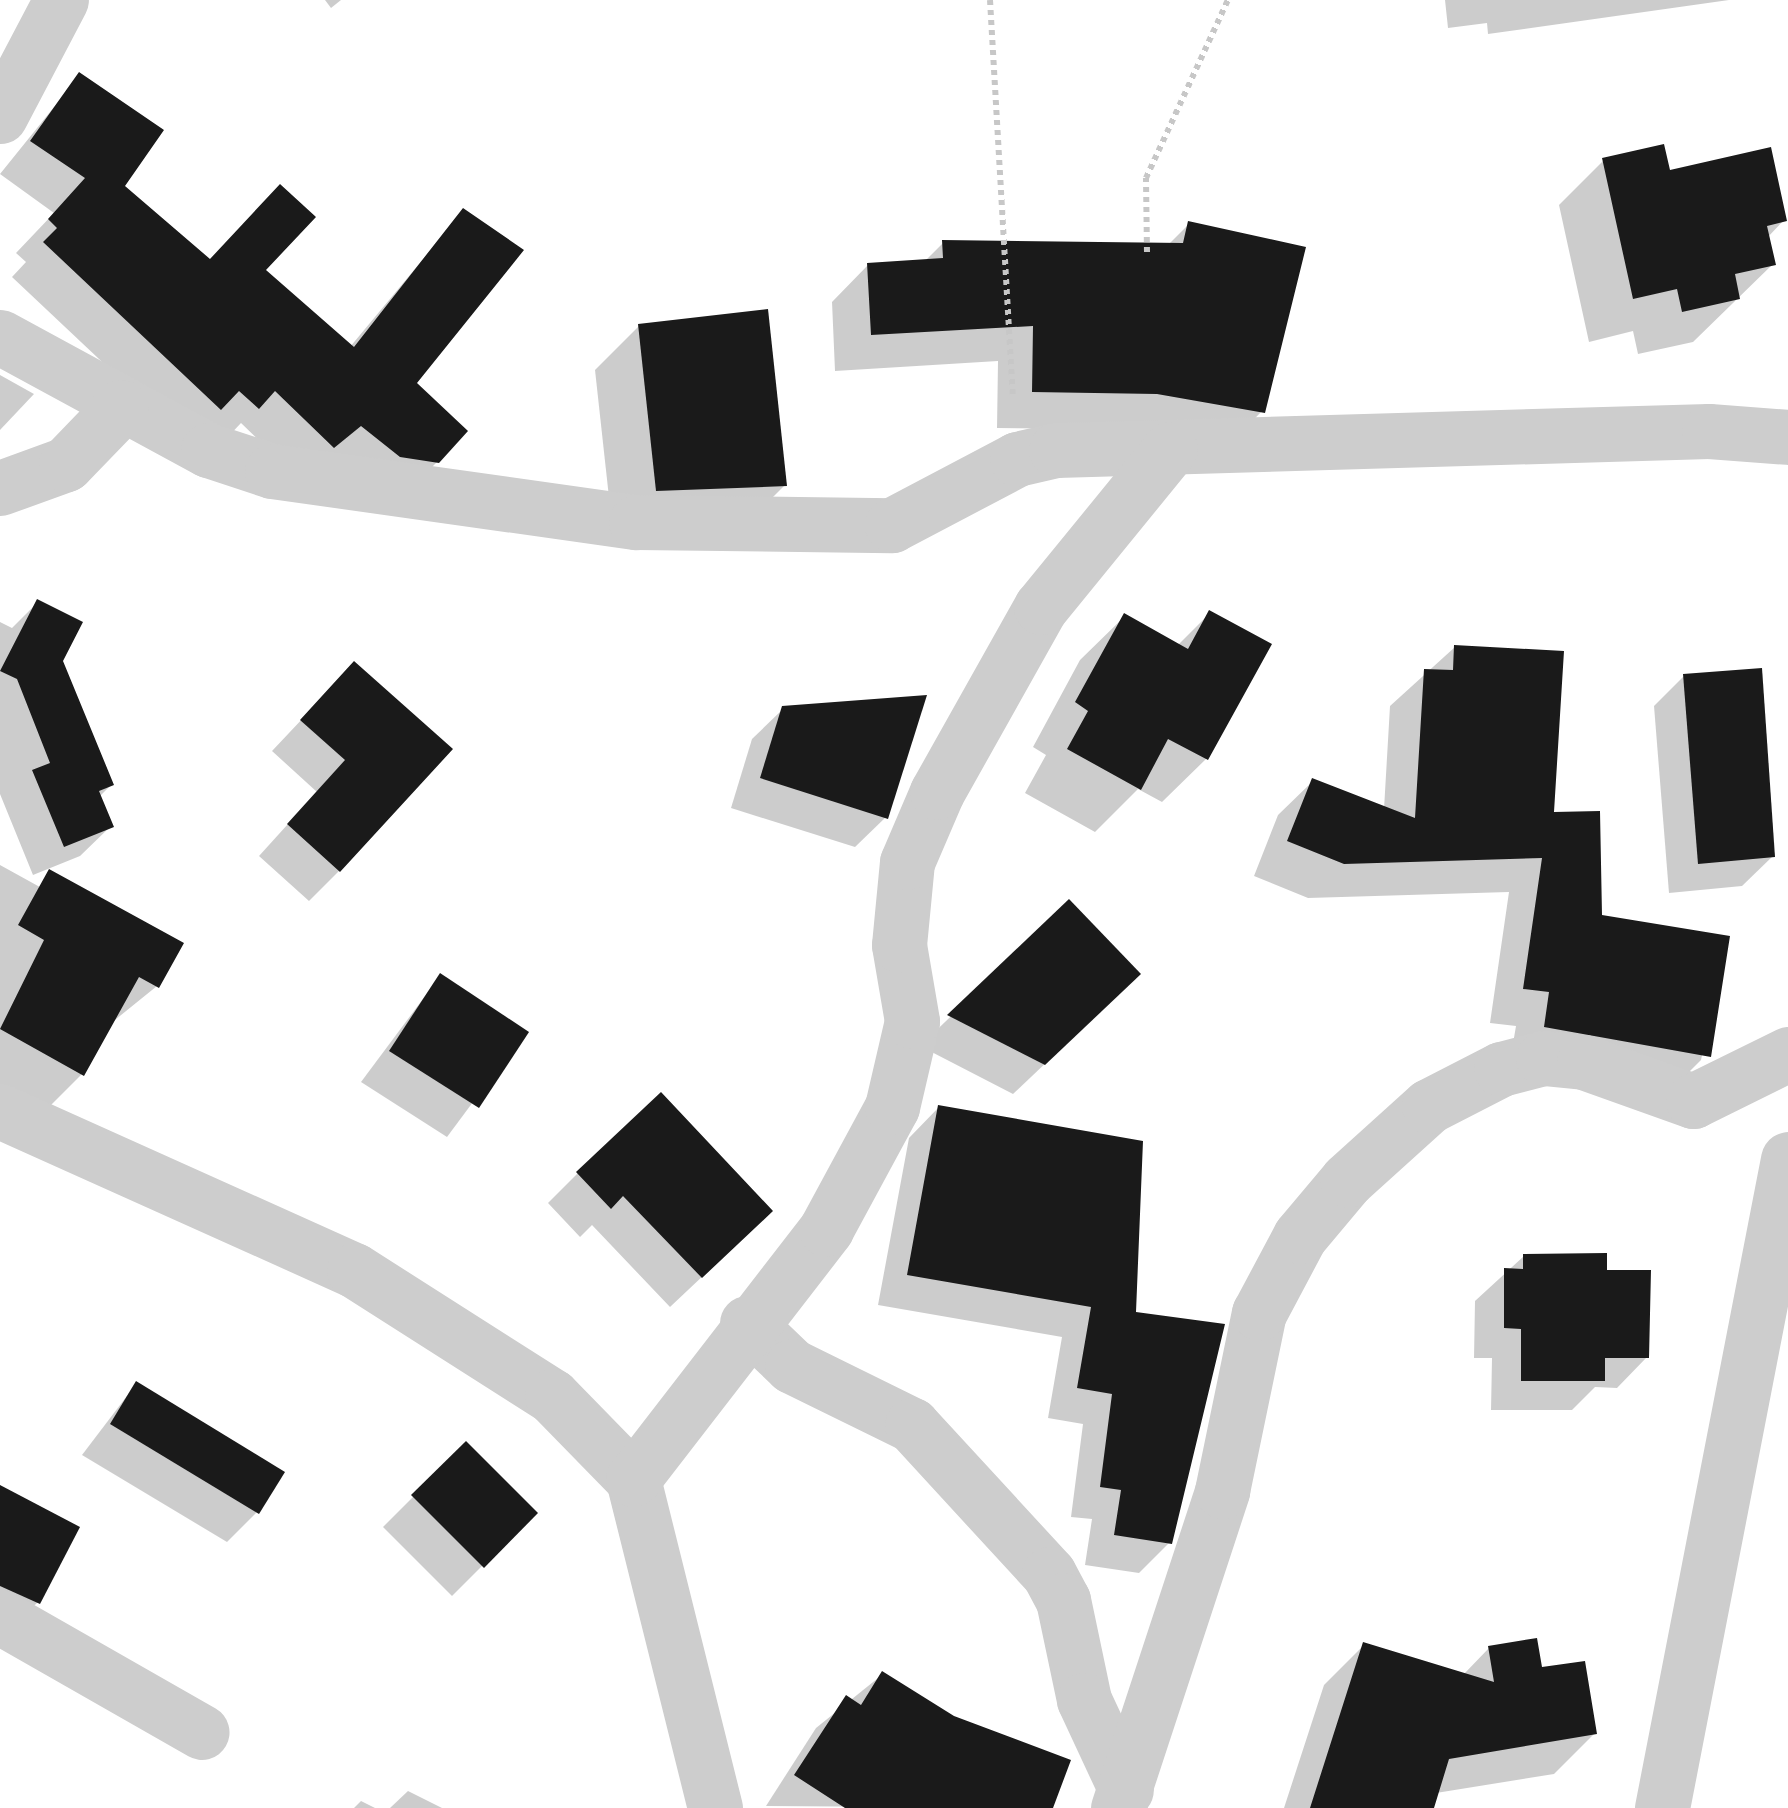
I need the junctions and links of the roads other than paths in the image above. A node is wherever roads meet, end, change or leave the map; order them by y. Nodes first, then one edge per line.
1 (61, 0) edge
2 (0, 116) edge
3 (0, 337) edge
4 (121, 407) junction
5 (1788, 437) edge
6 (1170, 448) junction
7 (0, 488) edge
8 (1788, 1054) edge
9 (0, 1112) edge
10 (1788, 1159) edge
11 (748, 1323) junction
12 (632, 1479) junction
13 (0, 1616) edge
14 (202, 1732) dead end
15 (1122, 1799) edge
16 (715, 1808) edge
17 (1662, 1808) edge

1 - 2 street
3 - 4 street
4 - 6 street
4 - 7 street
5 - 6 street
6 - 11 street
8 - 15 street
9 - 12 street
10 - 17 street
11 - 12 street
11 - 15 street
12 - 16 street
13 - 14 street

